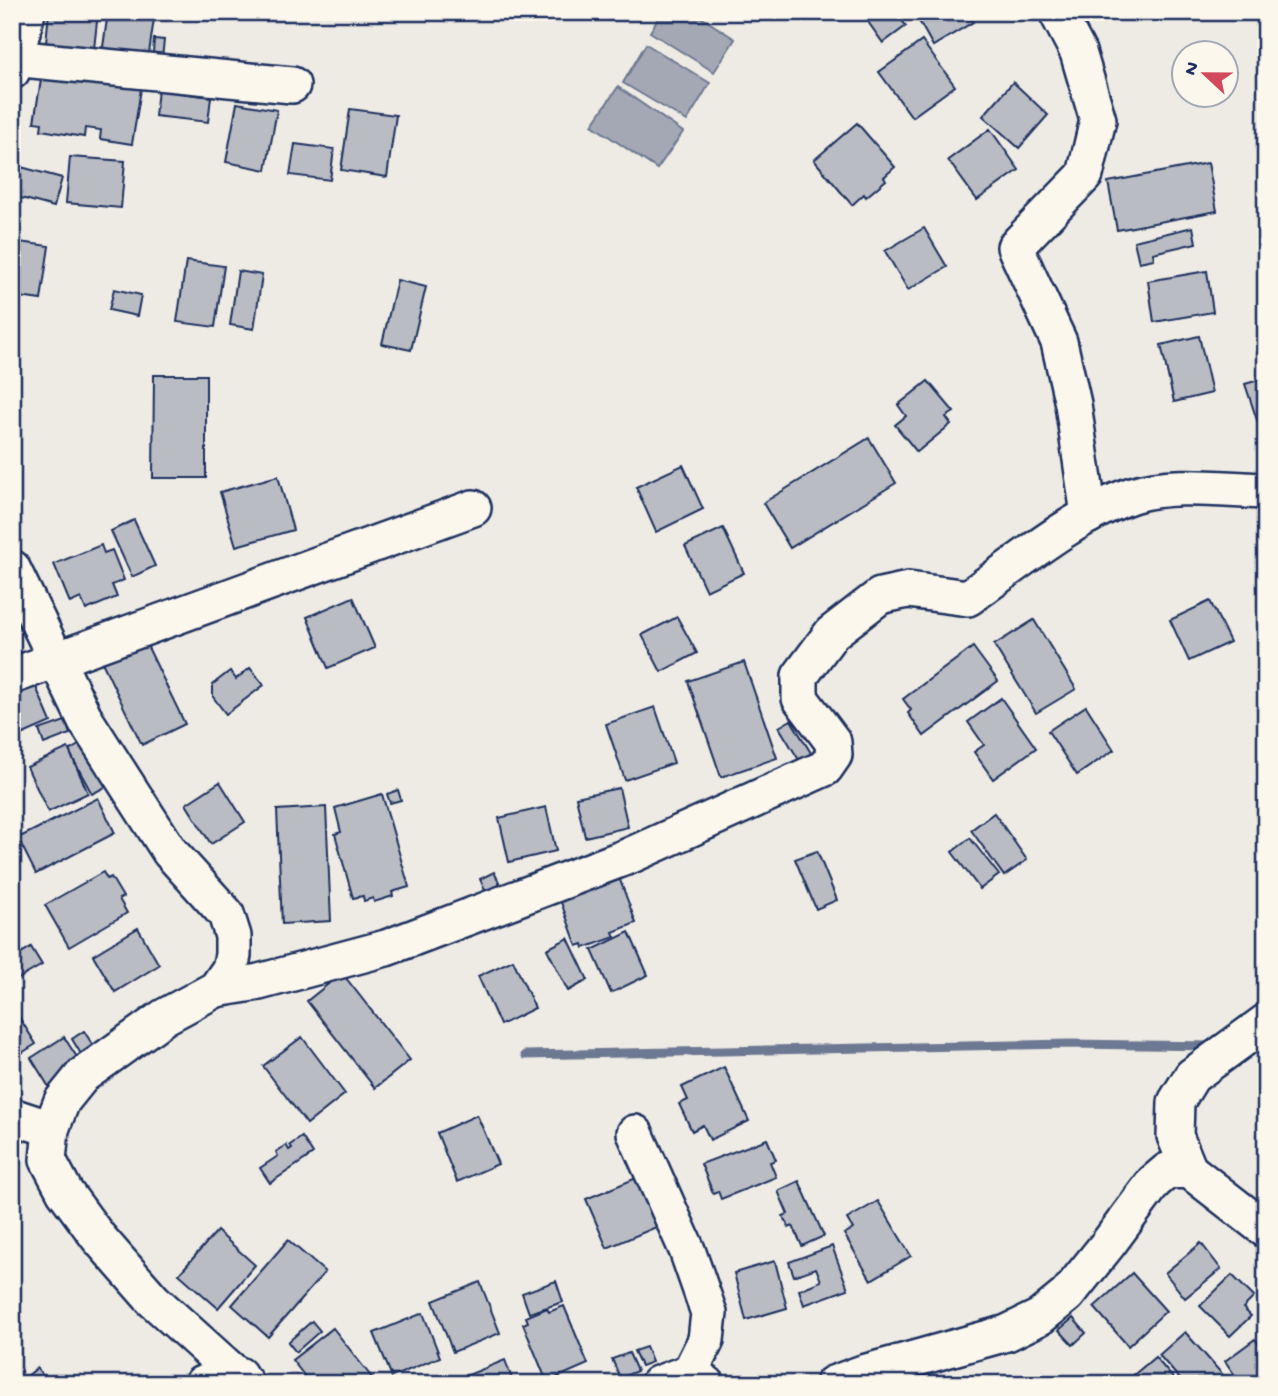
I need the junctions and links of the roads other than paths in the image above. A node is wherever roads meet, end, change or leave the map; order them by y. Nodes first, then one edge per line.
1 (27, 12) edge
2 (1058, 12) edge
3 (13, 62) edge
4 (292, 85) dead end
5 (1266, 491) edge
6 (473, 508) dead end
7 (1088, 515) junction
8 (12, 568) edge
9 (58, 660) junction
10 (12, 676) edge
11 (216, 989) junction
12 (1266, 1022) edge
13 (12, 1116) edge
14 (51, 1129) junction
15 (635, 1133) dead end
16 (1189, 1170) junction
17 (1266, 1230) edge
18 (242, 1379) edge
19 (685, 1380) edge
20 (202, 1384) edge
21 (833, 1384) edge

1 - 3 street
2 - 7 street
3 - 4 street
5 - 7 street
6 - 9 street
7 - 11 street
8 - 9 street
9 - 10 street
9 - 11 street
11 - 14 street
12 - 16 street
13 - 14 street
14 - 18 street
15 - 19 street
16 - 17 street
16 - 21 street
18 - 20 street

